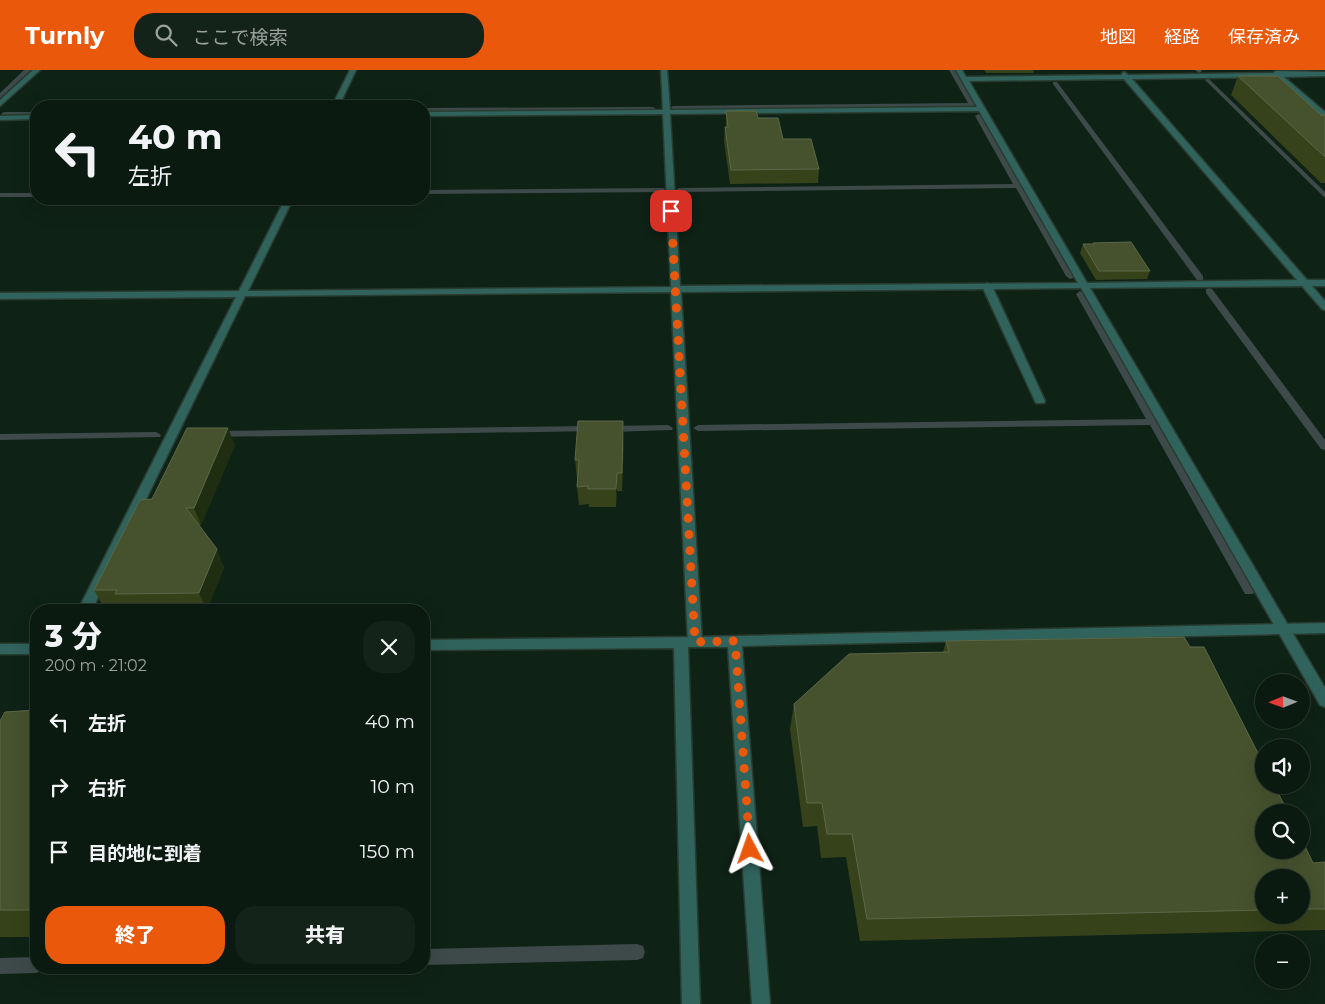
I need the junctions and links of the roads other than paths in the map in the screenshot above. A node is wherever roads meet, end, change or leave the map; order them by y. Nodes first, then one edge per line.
1 (37, 70) edge
2 (353, 70) edge
3 (664, 70) edge
4 (959, 70) edge
5 (1120, 70) edge
6 (1275, 72) edge
7 (1325, 74) edge
8 (1126, 77) junction
9 (964, 79) junction
10 (338, 100) edge
11 (0, 104) edge
12 (982, 109) junction
13 (666, 112) junction
14 (430, 114) edge
15 (1325, 116) edge
16 (30, 117) edge
17 (0, 118) edge
18 (286, 205) edge
19 (1325, 283) edge
20 (1304, 284) junction
21 (1085, 285) junction
22 (987, 286) junction
23 (675, 289) junction
24 (242, 294) junction
25 (0, 296) edge
26 (1325, 307) edge
27 (1040, 402) dead end
28 (87, 604) edge
29 (1282, 628) junction
30 (1325, 628) edge
31 (735, 641) junction
32 (688, 642) junction
33 (430, 644) edge
34 (0, 649) edge
35 (30, 649) edge
36 (1325, 701) edge
37 (691, 1004) edge
38 (761, 1004) edge

1 - 11 street
2 - 10 street
3 - 13 street
4 - 9 street
5 - 8 street
6 - 7 street
6 - 8 street
6 - 15 street
8 - 9 street
8 - 20 street
9 - 12 street
12 - 13 street
12 - 21 street
13 - 14 street
13 - 23 street
16 - 17 street
18 - 24 street
19 - 20 street
20 - 21 street
20 - 26 street
21 - 22 street
21 - 29 street
22 - 23 street
22 - 27 street
23 - 24 street
23 - 32 street
24 - 25 street
24 - 28 street
29 - 30 street
29 - 31 street
29 - 36 street
31 - 32 street
31 - 38 street
32 - 33 street
32 - 37 street
34 - 35 street

